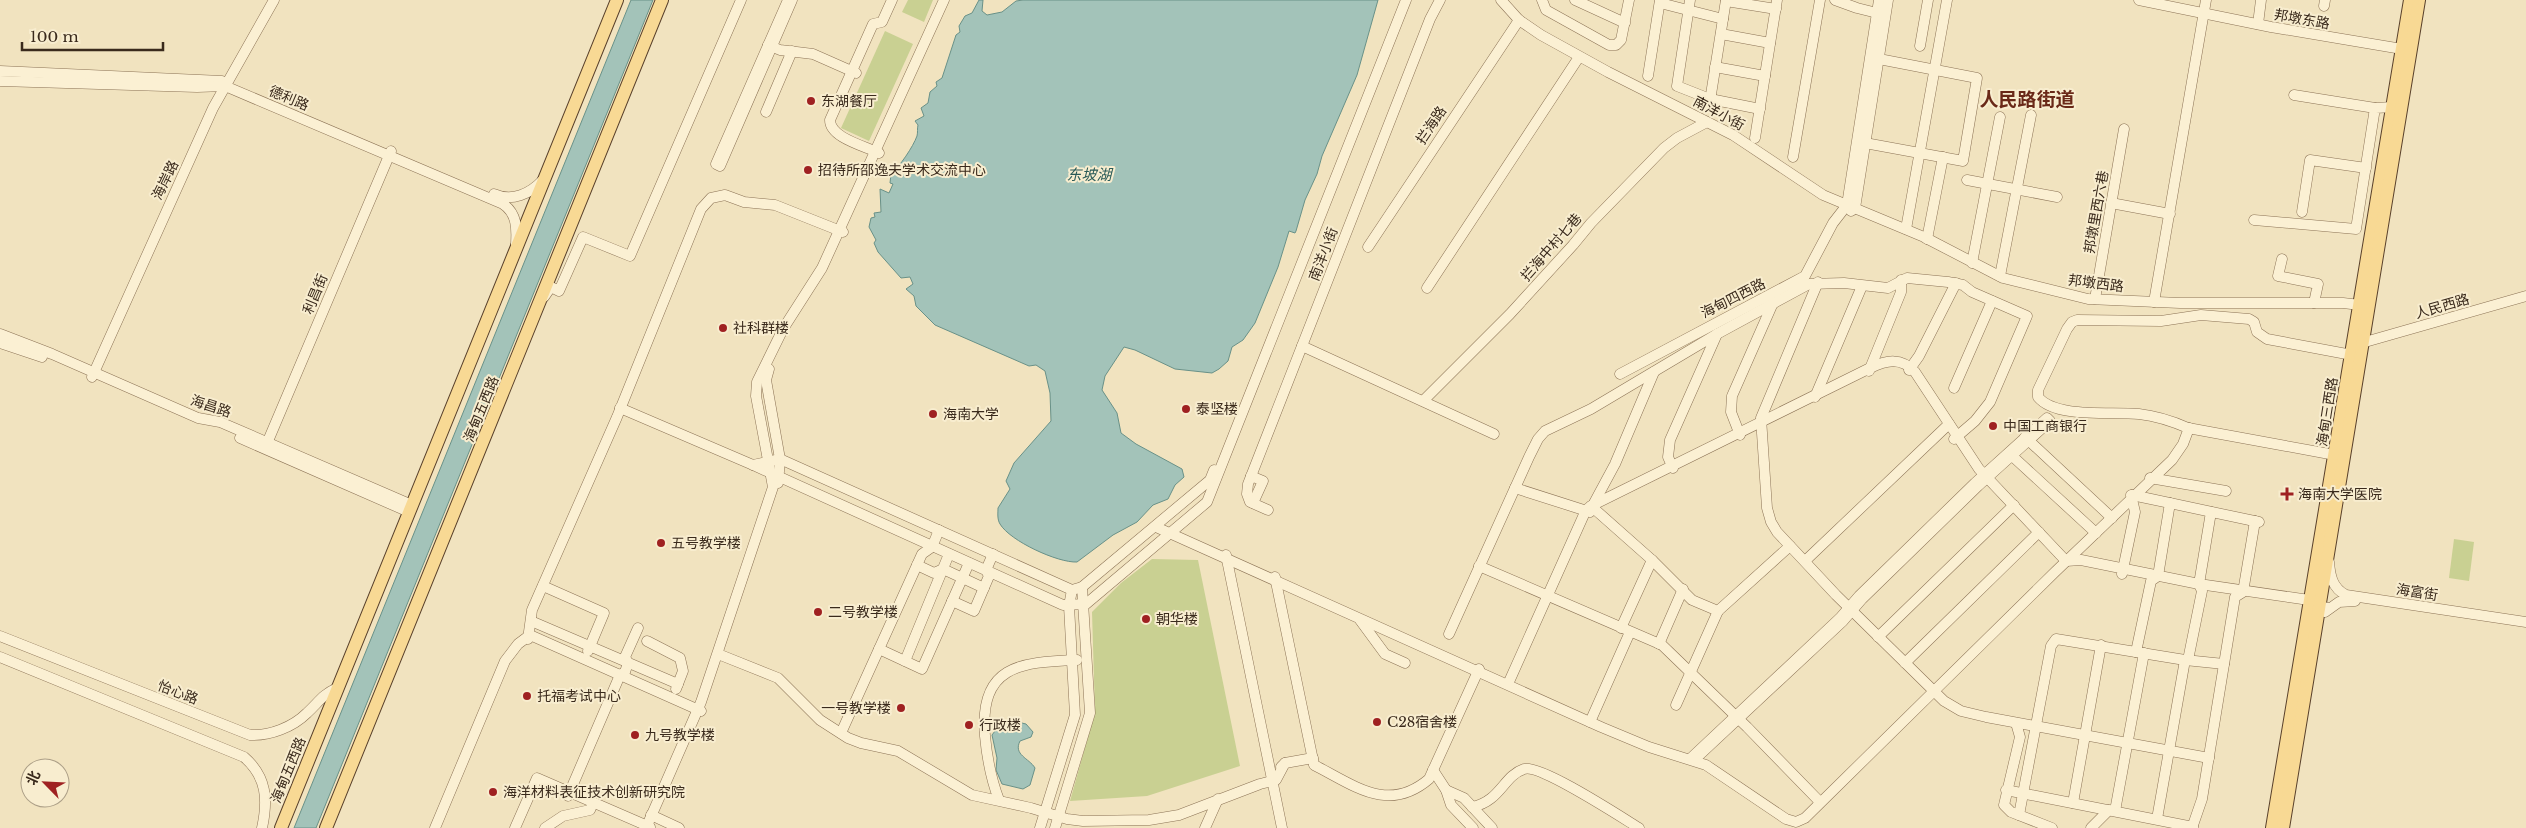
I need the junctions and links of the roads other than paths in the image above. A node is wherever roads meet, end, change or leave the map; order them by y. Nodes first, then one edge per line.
1 (274, 0) edge
2 (616, 0) edge
3 (662, 0) edge
4 (741, 0) edge
5 (788, 0) edge
6 (792, 0) edge
7 (892, 0) edge
8 (898, 0) edge
9 (944, 0) edge
10 (948, 0) edge
11 (1400, 0) edge
12 (1406, 0) edge
13 (1440, 0) edge
14 (1501, 0) edge
15 (1542, 0) edge
16 (1628, 0) edge
17 (1820, 0) edge
18 (1835, 0) edge
19 (1879, 0) edge
20 (1888, 0) edge
21 (1928, 0) edge
22 (1947, 0) edge
23 (2139, 0) edge
24 (2206, 0) edge
25 (2261, 0) edge
26 (2410, 0) edge
27 (2419, 0) edge
28 (1582, 1) edge
29 (1660, 1) edge
30 (1726, 1) edge
31 (1776, 4) edge
32 (1689, 5) edge
33 (1877, 12) junction
34 (2203, 13) junction
35 (1518, 20) junction
36 (1723, 20) junction
37 (1625, 23) junction
38 (2258, 24) junction
39 (1720, 34) junction
40 (1770, 43) junction
41 (770, 46) junction
42 (1920, 46) dead end
43 (2402, 49) junction
44 (792, 51) junction
45 (1579, 57) junction
46 (1879, 59) junction
47 (1715, 67) junction
48 (1935, 70) junction
49 (0, 71) edge
50 (854, 72) junction
51 (1648, 76) dead end
52 (1765, 76) junction
53 (0, 81) edge
54 (226, 83) junction
55 (2294, 95) dead end
56 (1710, 103) junction
57 (2393, 107) junction
58 (2376, 108) junction
59 (1760, 109) junction
60 (766, 112) dead end
61 (2031, 115) dead end
62 (2000, 117) dead end
63 (1707, 122) junction
64 (2124, 129) dead end
65 (1755, 138) dead end
66 (1866, 143) junction
67 (878, 150) junction
68 (390, 153) junction
69 (1920, 153) junction
70 (1793, 157) dead end
71 (1943, 157) junction
72 (2366, 168) junction
73 (545, 177) junction
74 (1967, 180) dead end
75 (1987, 184) junction
76 (2017, 189) junction
77 (2057, 197) dead end
78 (2111, 203) junction
79 (1851, 207) junction
80 (2302, 212) dead end
81 (2170, 214) junction
82 (2254, 220) dead end
83 (1906, 229) junction
84 (840, 233) junction
85 (1927, 239) junction
86 (1368, 247) dead end
87 (515, 249) junction
88 (2282, 259) dead end
89 (1972, 263) junction
90 (2000, 276) junction
91 (1901, 280) junction
92 (1818, 282) junction
93 (1956, 283) junction
94 (1862, 286) junction
95 (1427, 288) dead end
96 (2526, 296) edge
97 (2095, 300) junction
98 (1992, 301) junction
99 (2154, 302) junction
100 (1773, 303) junction
101 (2314, 303) junction
102 (2360, 305) junction
103 (537, 308) junction
104 (0, 334) edge
105 (1717, 334) junction
106 (2365, 342) junction
107 (0, 343) edge
108 (1302, 346) junction
109 (2352, 355) junction
110 (1910, 369) junction
111 (1870, 370) junction
112 (1654, 372) junction
113 (1620, 374) dead end
114 (93, 375) junction
115 (1954, 388) dead end
116 (1816, 396) junction
117 (1424, 400) junction
118 (622, 409) junction
119 (1760, 423) junction
120 (1948, 426) junction
121 (2187, 427) junction
122 (1494, 434) dead end
123 (1740, 434) junction
124 (1956, 438) junction
125 (266, 445) junction
126 (2009, 456) junction
127 (2335, 456) junction
128 (780, 459) junction
129 (767, 462) junction
130 (754, 465) junction
131 (1672, 467) junction
132 (769, 474) junction
133 (1984, 478) junction
134 (2151, 478) junction
135 (779, 479) junction
136 (1515, 488) junction
137 (2226, 491) dead end
138 (2133, 496) junction
139 (2170, 503) junction
140 (1591, 507) junction
141 (2012, 507) junction
142 (411, 508) junction
143 (1268, 510) dead end
144 (2211, 512) junction
145 (2111, 517) junction
146 (1158, 525) junction
147 (940, 530) junction
148 (1172, 532) junction
149 (2038, 534) junction
150 (2093, 534) junction
151 (1790, 546) junction
152 (932, 547) junction
153 (949, 554) junction
154 (993, 554) junction
155 (1229, 557) junction
156 (2329, 558) junction
157 (1652, 560) junction
158 (1805, 561) junction
159 (2064, 561) junction
160 (969, 563) junction
161 (916, 565) junction
162 (1479, 566) junction
163 (943, 570) junction
164 (986, 570) junction
165 (2122, 572) junction
166 (963, 578) junction
167 (1276, 579) junction
168 (2154, 579) junction
169 (544, 586) junction
170 (984, 588) junction
171 (1077, 588) junction
172 (2201, 588) junction
173 (1683, 589) junction
174 (2239, 594) junction
175 (1549, 597) junction
176 (952, 601) junction
177 (1084, 604) junction
178 (2319, 604) junction
179 (1069, 606) junction
180 (1850, 609) junction
181 (1718, 611) junction
182 (1357, 615) junction
183 (533, 621) junction
184 (2526, 622) edge
185 (2526, 627) edge
186 (638, 628) dead end
187 (1626, 630) junction
188 (1449, 634) dead end
189 (0, 636) edge
190 (1878, 637) junction
191 (531, 638) junction
192 (647, 641) dead end
193 (1659, 644) junction
194 (2100, 645) junction
195 (590, 646) junction
196 (878, 650) junction
197 (2140, 652) junction
198 (719, 655) junction
199 (0, 657) edge
200 (1072, 660) junction
201 (1087, 660) junction
202 (2187, 660) junction
203 (583, 661) junction
204 (905, 661) junction
205 (628, 663) junction
206 (1405, 663) dead end
207 (1905, 663) junction
208 (2224, 664) junction
209 (1478, 670) junction
210 (1691, 673) junction
211 (617, 676) junction
212 (678, 684) junction
213 (1511, 684) junction
214 (337, 688) junction
215 (1933, 689) junction
216 (671, 700) junction
217 (1676, 705) dead end
218 (699, 712) junction
219 (1736, 718) junction
220 (1591, 720) junction
221 (2016, 723) junction
222 (2036, 726) junction
223 (841, 733) junction
224 (2085, 736) junction
225 (2127, 743) junction
226 (2170, 751) junction
227 (1313, 758) junction
228 (1694, 758) junction
229 (2209, 758) junction
230 (1433, 770) junction
231 (1273, 778) junction
232 (1446, 790) junction
233 (2006, 790) junction
234 (567, 793) junction
235 (2023, 793) junction
236 (1215, 799) junction
237 (998, 800) junction
238 (1819, 801) junction
239 (2073, 803) junction
240 (592, 804) junction
241 (1472, 807) junction
242 (2112, 811) junction
243 (1045, 812) junction
244 (2019, 815) junction
245 (653, 816) junction
246 (1058, 816) junction
247 (2157, 820) junction
248 (1796, 823) edge
249 (647, 827) edge
250 (2193, 827) edge
251 (262, 828) edge
252 (281, 828) edge
253 (326, 828) edge
254 (434, 828) edge
255 (438, 828) edge
256 (515, 828) edge
257 (545, 828) edge
258 (679, 828) edge
259 (1040, 828) edge
260 (1055, 828) edge
261 (1199, 828) edge
262 (1205, 828) edge
263 (1282, 828) edge
264 (1286, 828) edge
265 (1473, 828) edge
266 (1492, 828) edge
267 (1639, 828) edge
268 (2052, 828) edge
269 (2092, 828) edge
270 (2272, 828) edge
271 (2283, 828) edge

1 - 54 street, 海岸路
2 - 73 main road, 海甸五西路
3 - 103 main road, 海甸五西路
4 - 103 street
5 - 41 street
6 - 41 street
7 - 50 street
8 - 50 street
9 - 67 street
10 - 67 street
11 - 146 street
12 - 148 street
13 - 108 street, 南洋小街
14 - 35 street, 南洋小街
15 - 37 street
16 - 37 street
17 - 70 street
18 - 33 street
19 - 33 street
20 - 46 street
21 - 42 street
22 - 48 street
23 - 34 street, 邦墩东路
24 - 34 street
25 - 38 street
26 - 43 main road, 海甸三西路
27 - 106 main road, 海甸三西路
28 - 37 street
29 - 32 street
29 - 51 street
30 - 31 street
30 - 36 street
31 - 40 street
32 - 36 street
32 - 56 street
33 - 79 street
34 - 38 street, 邦墩东路
34 - 81 street
35 - 45 street, 南洋小街
35 - 86 street, 拦海路
36 - 39 street
38 - 43 street, 邦墩东路
39 - 40 street
39 - 47 street
40 - 52 street
41 - 41 street
41 - 44 street
43 - 57 main road, 海甸三西路
44 - 50 street
44 - 60 street
45 - 63 street, 南洋小街
45 - 95 street
46 - 48 street
46 - 66 street
47 - 52 street
47 - 56 street
48 - 69 street
48 - 71 street
49 - 54 street, 德利路
50 - 67 street
52 - 59 street
53 - 54 street, 德利路
54 - 68 street, 德利路
54 - 114 street, 海岸路
55 - 58 street
56 - 59 street
57 - 58 street
57 - 102 main road, 海甸三西路
58 - 72 street
59 - 65 street
61 - 76 street
62 - 75 street
63 - 79 street, 南洋小街
63 - 117 street, 拦海中村七巷
64 - 78 street, 邦墩里西六巷
66 - 69 street
66 - 79 street
67 - 84 street
68 - 73 street, 德利路
68 - 87 street, 德利路
68 - 125 street, 利昌街
69 - 71 street
69 - 83 street
71 - 85 street
72 - 80 street
72 - 82 street
73 - 87 main road, 海甸五西路
74 - 75 street
75 - 76 street
75 - 89 street
76 - 77 street
76 - 90 street
78 - 81 street
78 - 97 street, 邦墩里西六巷
79 - 83 street, 邦墩西路
79 - 113 street, 海甸四西路
81 - 99 street
83 - 85 street, 邦墩西路
84 - 118 street
84 - 128 street
84 - 129 street
85 - 89 street, 邦墩西路
87 - 142 main road, 海甸五西路
88 - 101 street
89 - 90 street, 邦墩西路
90 - 97 street, 邦墩西路
91 - 93 street
91 - 94 street
91 - 111 street
92 - 94 street
92 - 100 street
92 - 119 street
93 - 98 street
93 - 110 street
94 - 116 street
96 - 106 street, 人民西路
97 - 99 street, 邦墩西路
98 - 115 street
98 - 124 street
99 - 101 street, 邦墩西路
100 - 105 street
100 - 123 street
101 - 102 street, 邦墩西路
102 - 109 main road, 海甸三西路
103 - 253 main road, 海甸五西路
104 - 114 street, 海昌路
105 - 112 street
105 - 131 street
106 - 156 main road, 海甸三西路
107 - 114 street, 海昌路
108 - 117 street
108 - 143 street, 南洋小街
109 - 121 street
109 - 127 main road, 海甸三西路
110 - 111 street
110 - 120 street
111 - 116 street
112 - 136 street
112 - 140 street
114 - 125 street, 海昌路
116 - 119 street
117 - 122 street
118 - 130 street
118 - 169 street
119 - 123 street
119 - 151 street
120 - 124 street
120 - 158 street
121 - 127 street
121 - 134 street
123 - 131 street
124 - 133 street
125 - 142 street, 海昌路
126 - 133 street
126 - 145 street
126 - 150 street
127 - 178 main road, 海甸三西路
128 - 129 street
128 - 135 street
128 - 147 street
129 - 130 street
129 - 132 street
130 - 132 street
131 - 140 street
132 - 135 street
132 - 198 street
133 - 141 street
133 - 180 street
134 - 137 street
134 - 138 street
135 - 152 street
135 - 198 street
136 - 140 street
136 - 162 street
138 - 139 street
138 - 145 street
138 - 165 street
139 - 144 street
139 - 168 street
140 - 157 street
140 - 175 street
141 - 149 street
141 - 190 street
142 - 214 main road, 海甸五西路
144 - 172 street
144 - 174 street
145 - 150 street
146 - 148 street
146 - 171 street
147 - 152 street
147 - 154 street
148 - 155 street
148 - 177 street
149 - 159 street
149 - 207 street
150 - 159 street
151 - 158 street
151 - 181 street
152 - 153 street
152 - 161 street
153 - 160 street
153 - 163 street
154 - 164 street
154 - 171 street
155 - 167 street
155 - 231 street
156 - 178 main road, 海甸三西路
156 - 184 street, 海富街
157 - 173 street
157 - 187 street
158 - 180 street
159 - 165 street
159 - 215 street
160 - 164 street
160 - 166 street
161 - 163 street
161 - 196 street
162 - 175 street
162 - 188 street
163 - 166 street
163 - 204 street
164 - 170 street
164 - 179 street
165 - 168 street
166 - 170 street
166 - 176 street
167 - 182 street
167 - 227 street
168 - 172 street
168 - 197 street
169 - 183 street
169 - 195 street
170 - 176 street
171 - 177 street
171 - 179 street
172 - 174 street
172 - 202 street
173 - 181 street
173 - 193 street
174 - 178 street
174 - 208 street
175 - 187 street
175 - 213 street
176 - 204 street
177 - 179 street
177 - 201 street
178 - 185 street, 海富街
178 - 270 main road, 海甸三西路
178 - 271 main road, 海甸三西路
179 - 200 street
180 - 190 street
180 - 219 street
181 - 210 street
182 - 206 street
182 - 209 street
183 - 191 street
183 - 195 street
186 - 205 street
187 - 193 street
187 - 220 street
189 - 214 street, 怡心路
190 - 207 street
191 - 203 street
191 - 254 street
191 - 255 street
192 - 212 street
193 - 210 street
194 - 197 street
194 - 222 street
194 - 224 street
195 - 203 street
195 - 205 street
196 - 204 street
196 - 223 street
197 - 202 street
197 - 225 street
198 - 218 street
198 - 223 street
199 - 251 street
200 - 201 street
200 - 237 street
200 - 243 street
201 - 246 street
202 - 208 street
202 - 226 street
203 - 211 street
205 - 211 street
205 - 212 street
207 - 215 street
208 - 229 street
209 - 213 street
209 - 230 street
210 - 217 street
210 - 219 street
211 - 216 street
211 - 234 street
212 - 216 street
213 - 220 street
214 - 252 main road, 海甸五西路
215 - 221 street
215 - 238 street
216 - 218 street
218 - 245 street
219 - 228 street
219 - 238 street
220 - 228 street
221 - 222 street
221 - 233 street
222 - 224 street
222 - 235 street
223 - 237 street
224 - 225 street
224 - 239 street
225 - 226 street
225 - 242 street
226 - 229 street
226 - 247 street
227 - 230 street
227 - 231 street
228 - 248 street
229 - 250 street
230 - 232 street
231 - 236 street
231 - 263 street
231 - 264 street
232 - 241 street
232 - 265 street
233 - 235 street
233 - 244 street
234 - 240 street
234 - 256 street
235 - 239 street
235 - 244 street
236 - 246 street
236 - 261 street
236 - 262 street
237 - 243 street
238 - 248 street
239 - 242 street
240 - 249 street
240 - 257 street
241 - 266 street
241 - 267 street
242 - 247 street
242 - 269 street
243 - 246 street
243 - 259 street
244 - 268 street
245 - 249 street
245 - 258 street
246 - 260 street
247 - 250 street

